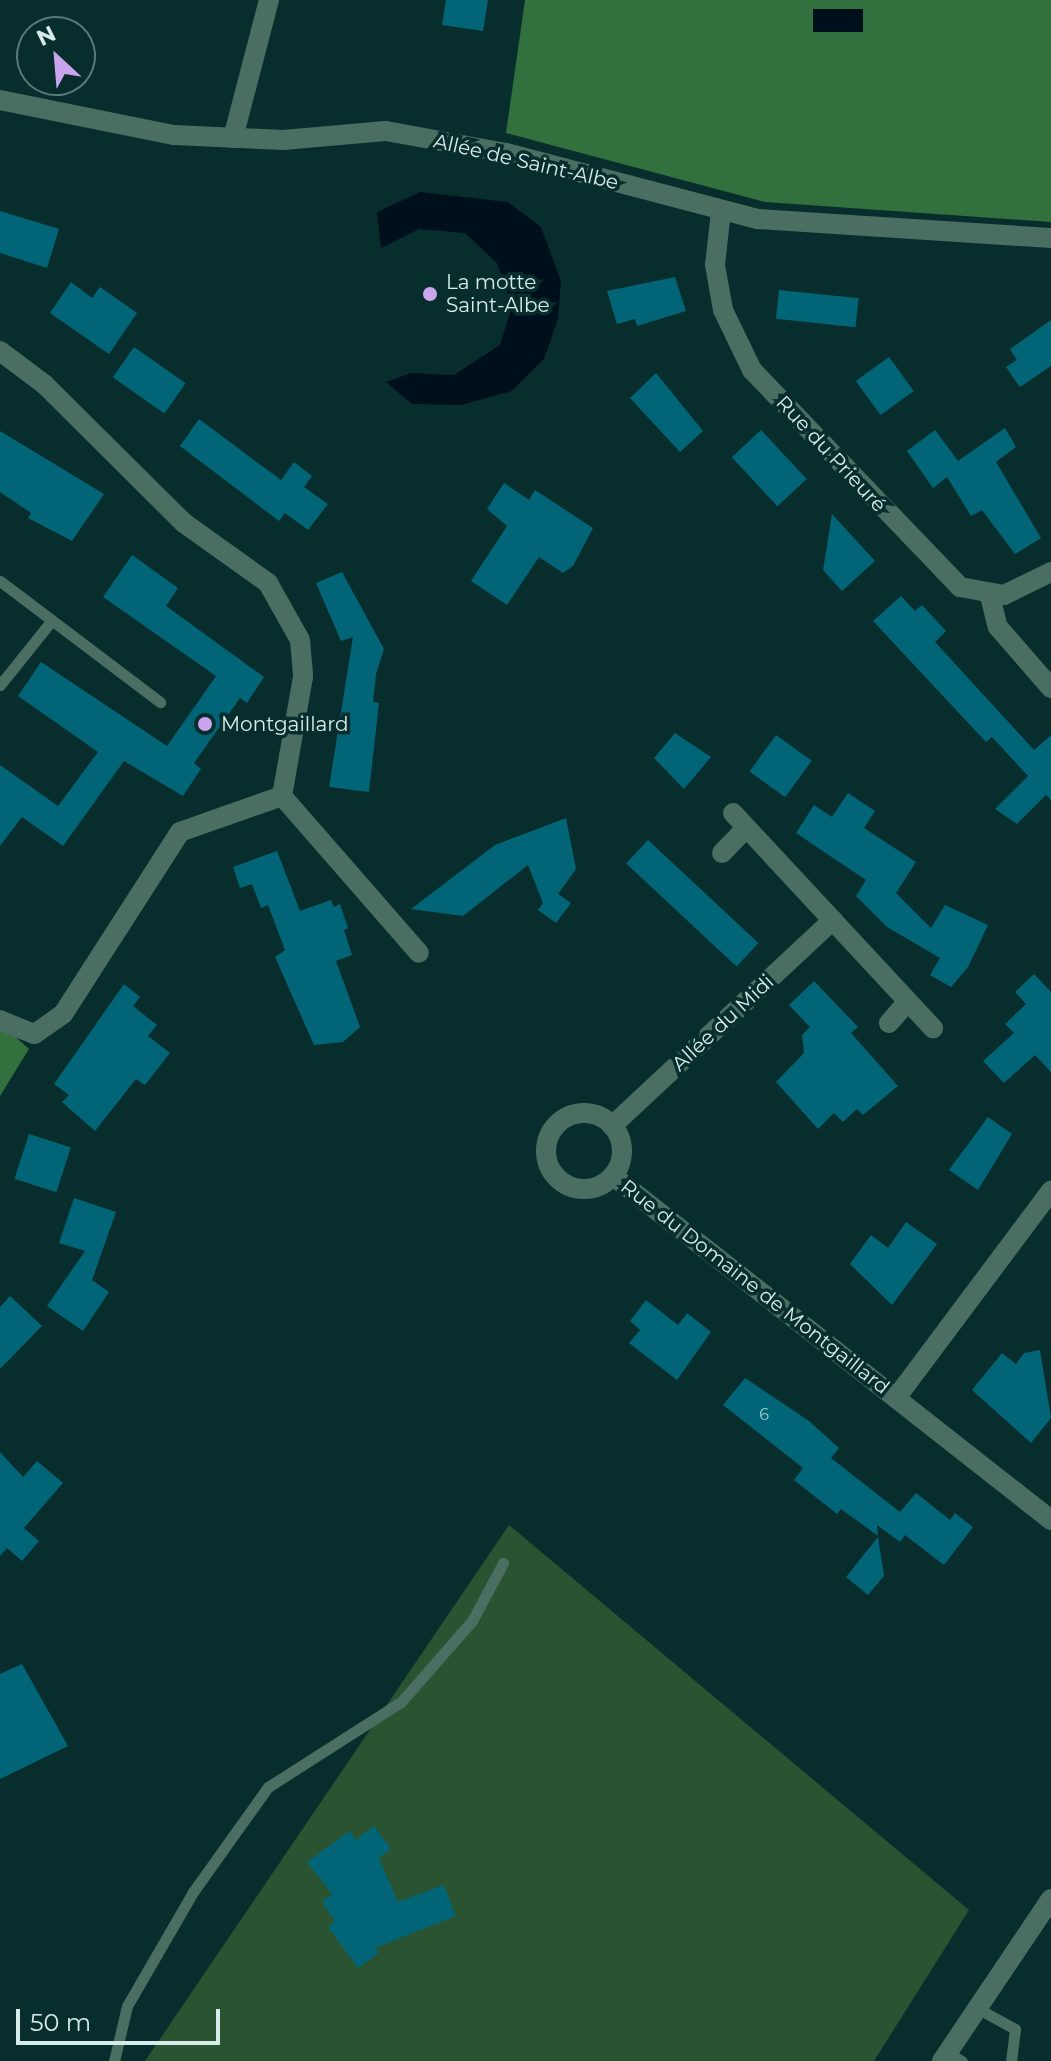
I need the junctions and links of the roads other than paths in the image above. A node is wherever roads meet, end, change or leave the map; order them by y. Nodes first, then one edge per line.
1 (269, 0) edge
2 (0, 100) edge
3 (233, 138) junction
4 (721, 211) junction
5 (1051, 238) edge
6 (0, 351) edge
7 (1051, 572) edge
8 (0, 581) edge
9 (990, 596) junction
10 (52, 620) junction
11 (0, 685) edge
12 (1051, 688) edge
13 (160, 702) dead end
14 (282, 796) junction
15 (722, 853) dead end
16 (833, 920) junction
17 (419, 953) dead end
18 (907, 1002) junction
19 (0, 1020) edge
20 (889, 1023) dead end
21 (933, 1028) dead end
22 (612, 1126) junction
23 (613, 1176) junction
24 (1051, 1191) edge
25 (896, 1398) junction
26 (1051, 1520) edge
27 (503, 1563) dead end
28 (1051, 1899) edge
29 (977, 2008) junction
30 (951, 2058) edge
31 (114, 2061) edge
32 (1011, 2061) edge

1 - 3 street
2 - 3 street, Allée de Saint-Albe
3 - 4 street, Allée de Saint-Albe
4 - 5 street, Allée de Saint-Albe
4 - 9 street, Rue du Prieuré
6 - 14 street
7 - 9 street
8 - 10 lane
9 - 12 street
10 - 11 lane
10 - 13 lane
14 - 17 street
14 - 19 street
15 - 16 street
16 - 18 street
16 - 22 street, Allée du Midi
18 - 20 street
18 - 21 street
22 - 23 street
22 - 23 street
23 - 25 street, Rue du Domaine de Montgaillard
24 - 25 street, Rue du Domaine de Montgaillard
25 - 26 street, Rue du Domaine de Montgaillard
27 - 31 lane
28 - 29 street
29 - 30 street
29 - 32 lane

